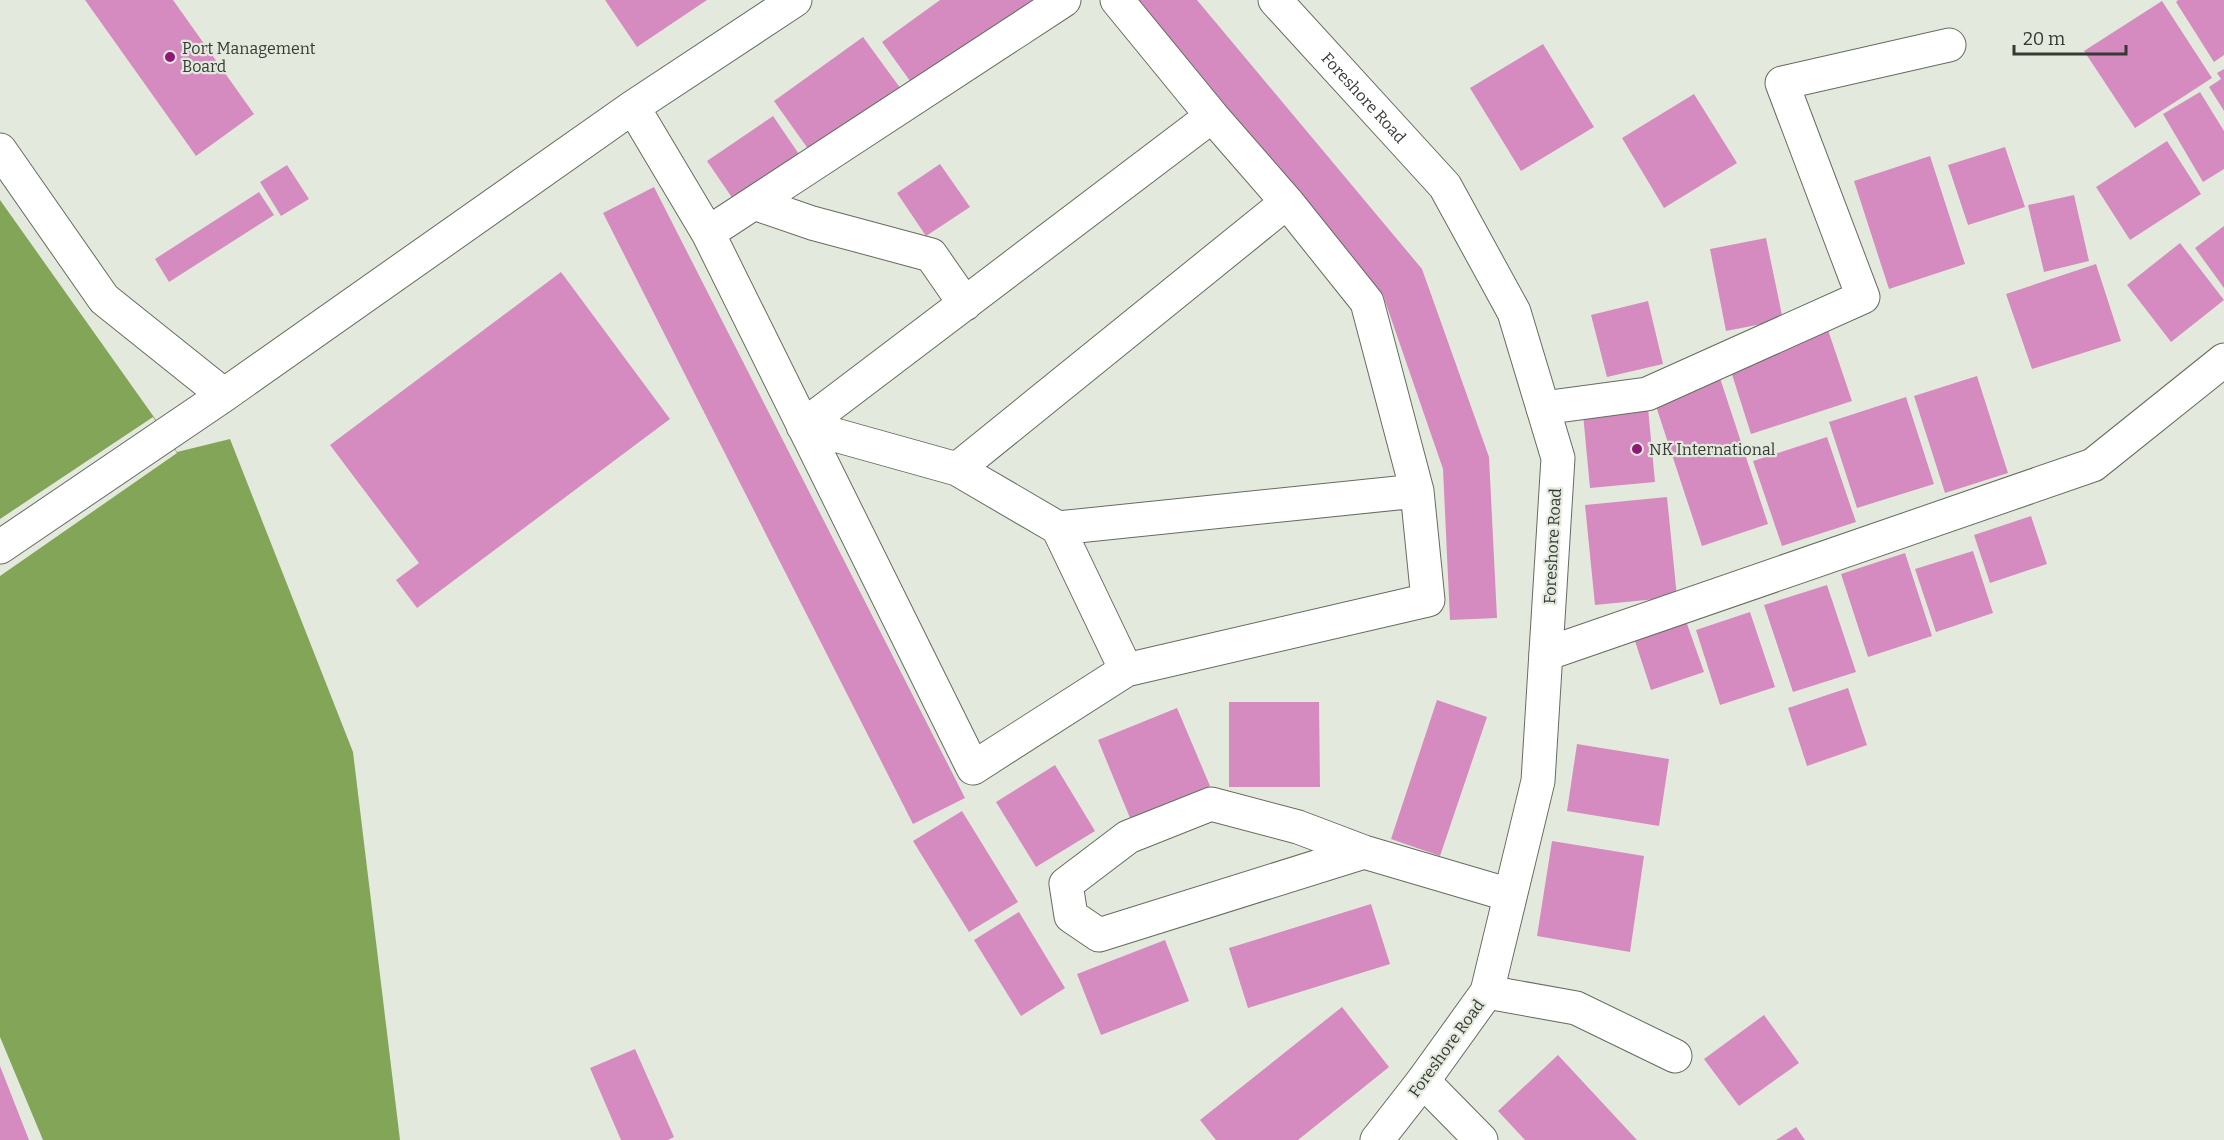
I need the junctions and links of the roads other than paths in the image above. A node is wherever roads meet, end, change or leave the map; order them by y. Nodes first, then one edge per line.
1 (795, 0) edge
2 (1064, 0) edge
3 (1117, 0) edge
4 (1275, 0) edge
5 (1949, 45) dead end
6 (633, 107) junction
7 (1212, 116) junction
8 (0, 150) edge
9 (1287, 202) junction
10 (754, 203) junction
11 (708, 232) junction
12 (965, 304) junction
13 (2224, 360) edge
14 (224, 394) junction
15 (1543, 408) junction
16 (804, 426) junction
17 (957, 469) junction
18 (1417, 491) junction
19 (1058, 528) junction
20 (0, 547) edge
21 (1546, 654) junction
22 (1126, 670) junction
23 (1364, 852) junction
24 (1510, 895) junction
25 (1487, 992) junction
26 (1675, 1056) dead end
27 (1423, 1081) junction
28 (1377, 1140) edge
29 (1481, 1140) edge

1 - 6 street
2 - 10 street
3 - 7 street
4 - 15 street, Foreshore Road
5 - 15 street
6 - 11 street
6 - 14 street
7 - 9 street
7 - 12 street
8 - 14 street
9 - 17 street
9 - 18 street
10 - 11 street
10 - 12 street
11 - 16 street
12 - 16 street
13 - 21 street
14 - 20 street
15 - 21 street, Foreshore Road
16 - 17 street
16 - 22 street
17 - 19 street
18 - 19 street
18 - 22 street
19 - 22 street
21 - 24 street, Foreshore Road
23 - 23 street
23 - 24 street
24 - 25 street, Foreshore Road
25 - 26 street
25 - 27 street, Foreshore Road
27 - 28 street, Foreshore Road
27 - 29 street

